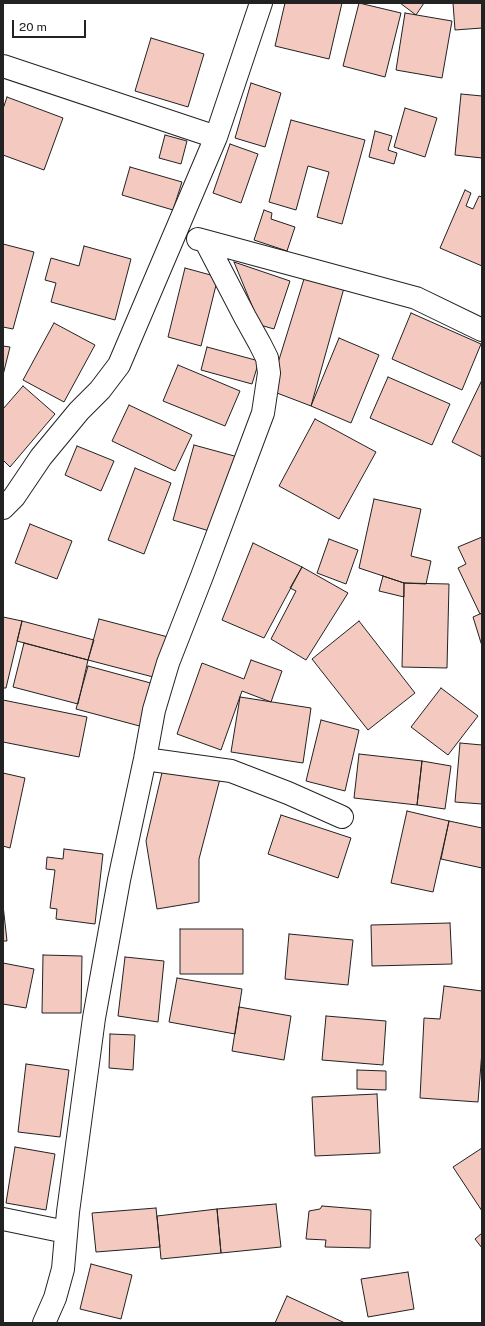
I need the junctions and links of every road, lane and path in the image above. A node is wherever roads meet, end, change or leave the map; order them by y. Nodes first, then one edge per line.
1 (261, 3) edge
2 (3, 66) edge
3 (216, 137) junction
4 (176, 233) junction
5 (206, 242) junction
6 (482, 330) edge
7 (3, 508) edge
8 (145, 759) junction
9 (342, 817) dead end
10 (3, 1219) edge
11 (66, 1232) junction
12 (44, 1323) edge

1 - 3 street
2 - 3 street
3 - 4 street
4 - 5 street
4 - 7 street
5 - 6 street
5 - 8 street
8 - 9 street
8 - 11 street
10 - 11 street
11 - 12 street

